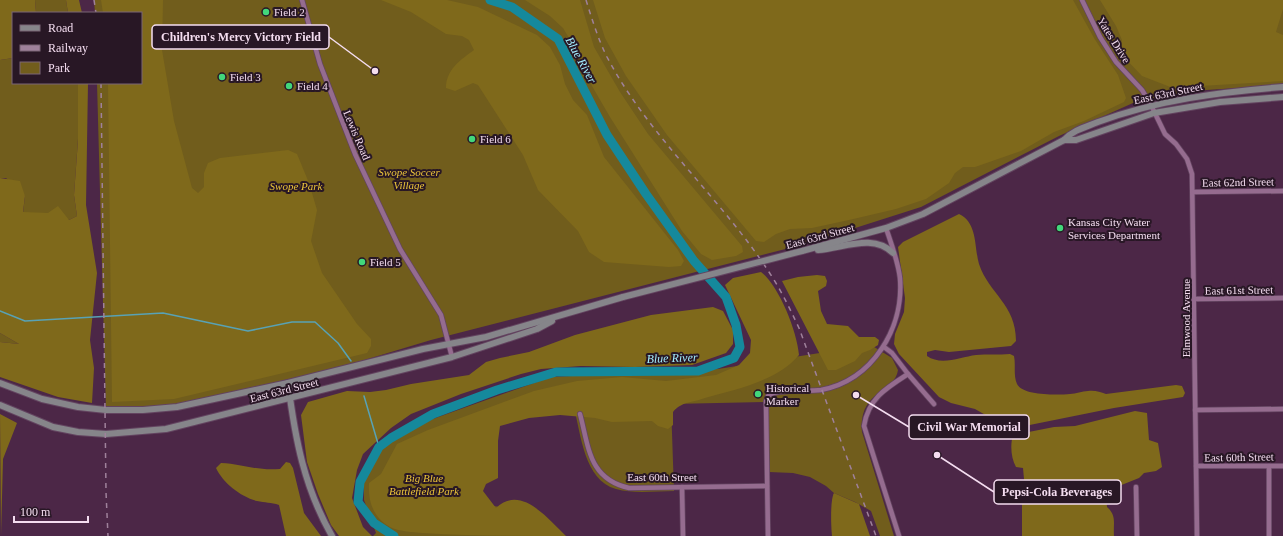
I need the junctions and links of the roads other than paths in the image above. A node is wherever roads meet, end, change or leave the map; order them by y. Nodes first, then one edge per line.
1 (302, 0) edge
2 (1082, 0) edge
3 (1283, 87) edge
4 (1283, 97) edge
5 (1151, 105) junction
6 (1154, 113) junction
7 (1064, 140) junction
8 (1283, 190) edge
9 (1194, 192) junction
10 (886, 228) junction
11 (802, 251) junction
12 (893, 253) junction
13 (1283, 298) edge
14 (1195, 299) junction
15 (567, 313) junction
16 (449, 344) junction
17 (884, 346) junction
18 (452, 357) junction
19 (908, 374) junction
20 (0, 383) edge
21 (288, 383) junction
22 (290, 399) junction
23 (934, 404) dead end
24 (0, 405) edge
25 (1283, 409) edge
26 (1195, 410) junction
27 (580, 414) dead end
28 (1196, 466) junction
29 (1269, 466) junction
30 (1283, 466) edge
31 (767, 486) junction
32 (682, 487) junction
33 (1136, 487) dead end
34 (332, 536) edge
35 (683, 536) edge
36 (768, 536) edge
37 (899, 536) edge
38 (1137, 536) edge
39 (1197, 536) edge
40 (1269, 536) edge

1 - 16 street, Lewis Road
2 - 5 street, Yates Drive
3 - 5 main road, East 63rd Street
4 - 6 main road, East 63rd Street
5 - 6 street, Yates Drive
5 - 7 main road, East 63rd Street
6 - 7 main road, East 63rd Street
6 - 9 street, Elmwood Avenue
7 - 10 main road, East 63rd Street
8 - 9 street, East 62nd Street
9 - 14 street, Elmwood Avenue
10 - 11 main road, East 63rd Street
10 - 12 street
11 - 12 main road
11 - 15 main road, East 63rd Street, bridge
12 - 17 street
13 - 14 street, East 61st Street
14 - 26 street, Elmwood Avenue
15 - 16 main road, East 63rd Street
15 - 18 main road, East 63rd Street
16 - 18 street, Lewis Road
16 - 21 main road, East 63rd Street
17 - 19 street
17 - 31 street
18 - 22 main road, East 63rd Street
19 - 23 street
19 - 37 street
20 - 21 main road, East 63rd Street
21 - 22 main road
22 - 24 main road, East 63rd Street
22 - 34 main road
25 - 26 street
26 - 28 street, Elmwood Avenue
27 - 32 street, East 60th Street
28 - 29 street, East 60th Street
28 - 39 street, Elmwood Avenue
29 - 30 street, East 60th Street
29 - 40 street
31 - 32 street, East 60th Street
31 - 36 street
32 - 35 street
33 - 38 street

